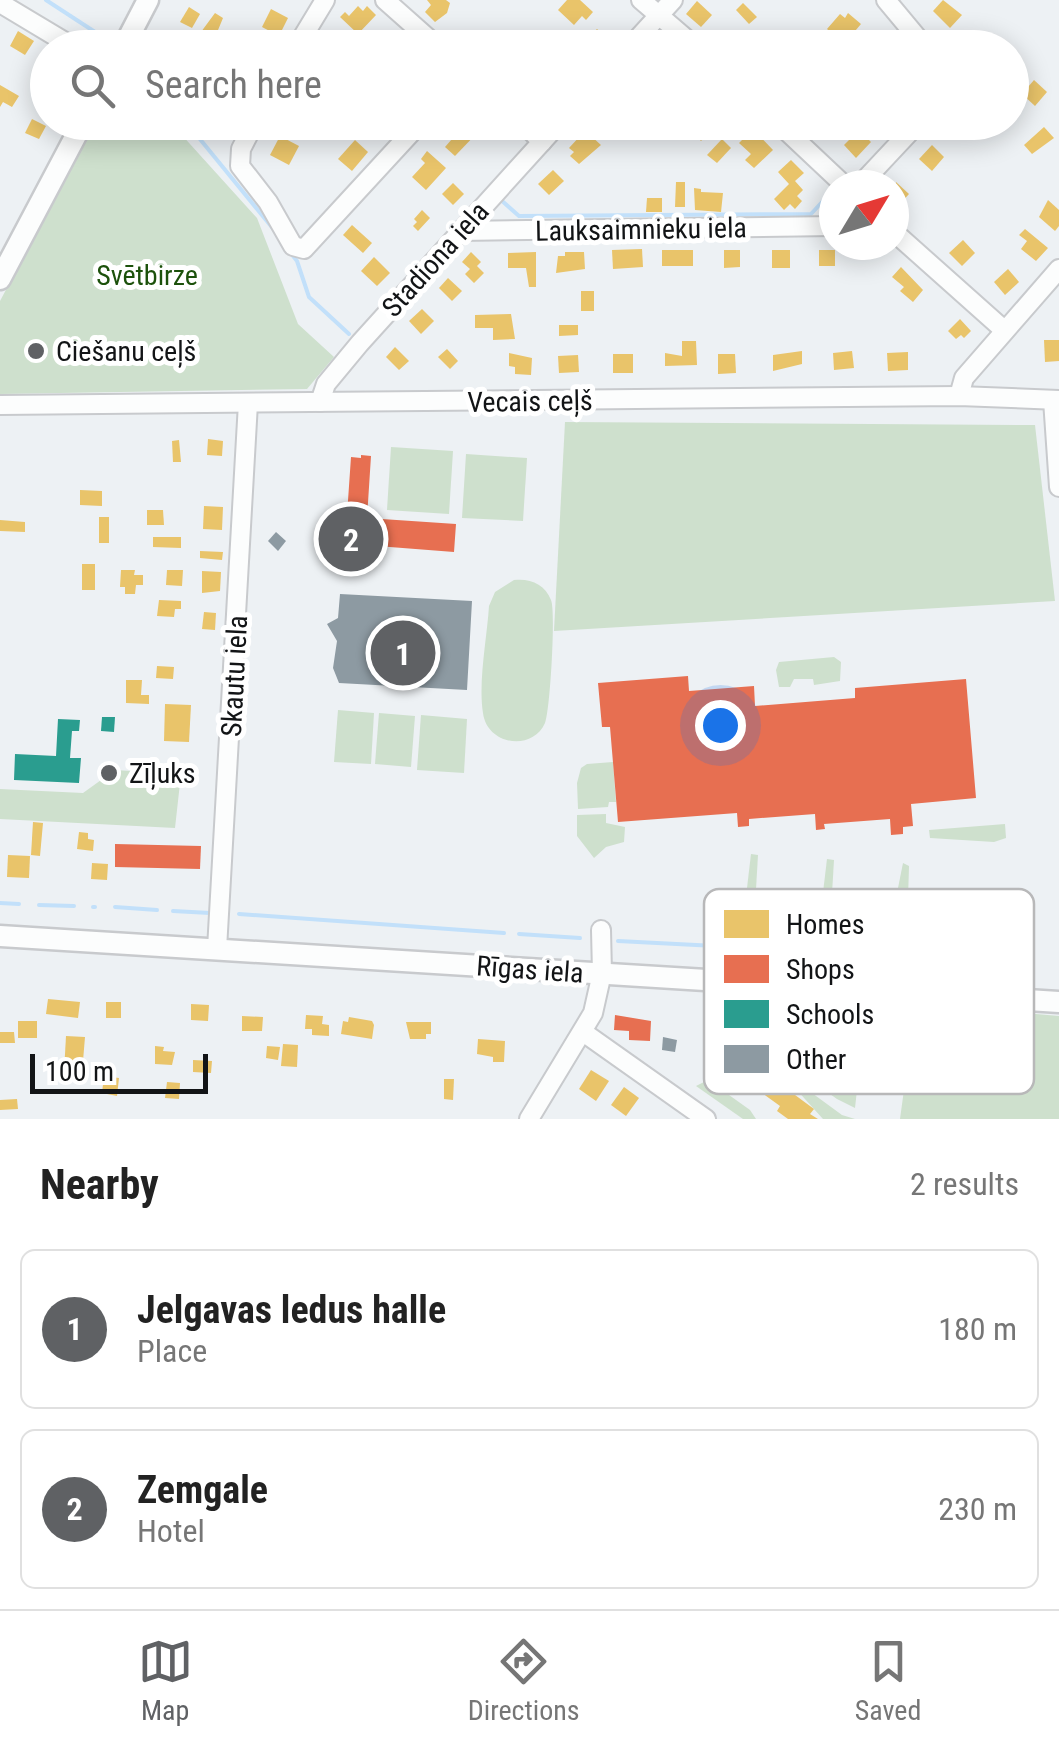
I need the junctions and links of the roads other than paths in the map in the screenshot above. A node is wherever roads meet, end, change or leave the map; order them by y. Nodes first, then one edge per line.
1 (148, 0) edge
2 (325, 0) edge
3 (385, 0) edge
4 (641, 0) edge
5 (886, 0) edge
6 (0, 2) edge
7 (667, 7) edge
8 (45, 30) edge
9 (132, 30) edge
10 (307, 30) edge
11 (419, 30) edge
12 (646, 30) edge
13 (684, 30) edge
14 (911, 30) edge
15 (73, 140) edge
16 (245, 140) edge
17 (404, 140) edge
18 (796, 140) edge
19 (902, 140) edge
20 (542, 142) edge
21 (828, 170) edge
22 (874, 170) edge
23 (819, 222) edge
24 (460, 231) junction
25 (909, 245) edge
26 (1059, 268) edge
27 (0, 279) edge
28 (1004, 330) junction
29 (959, 396) junction
30 (1056, 400) edge
31 (320, 402) junction
32 (248, 404) junction
33 (0, 405) edge
34 (1059, 487) edge
35 (601, 930) dead end
36 (0, 936) edge
37 (217, 949) junction
38 (602, 974) junction
39 (704, 980) edge
40 (1034, 1000) edge
41 (1059, 1002) edge
42 (583, 1032) junction
43 (529, 1119) edge
44 (706, 1119) edge

1 - 9 main road
2 - 10 street
3 - 11 street
4 - 7 street
5 - 14 street
6 - 8 street
7 - 12 street
7 - 13 street
15 - 27 main road
16 - 17 street
18 - 21 street
19 - 22 street
20 - 24 street, Stadiona iela
23 - 24 street, Lauksaimnieku iela
24 - 31 street, Stadiona iela
25 - 28 street
26 - 28 street
28 - 29 street
29 - 30 street, Vecais ceļš
29 - 31 street, Vecais ceļš
30 - 34 street
31 - 32 street, Vecais ceļš
32 - 33 street, Vecais ceļš
32 - 37 street, Skautu iela
35 - 38 street
36 - 37 main road, Rīgas iela
37 - 38 main road, Rīgas iela
38 - 39 main road, Rīgas iela
38 - 42 street
40 - 41 main road, Rīgas iela
42 - 43 street
42 - 44 street

